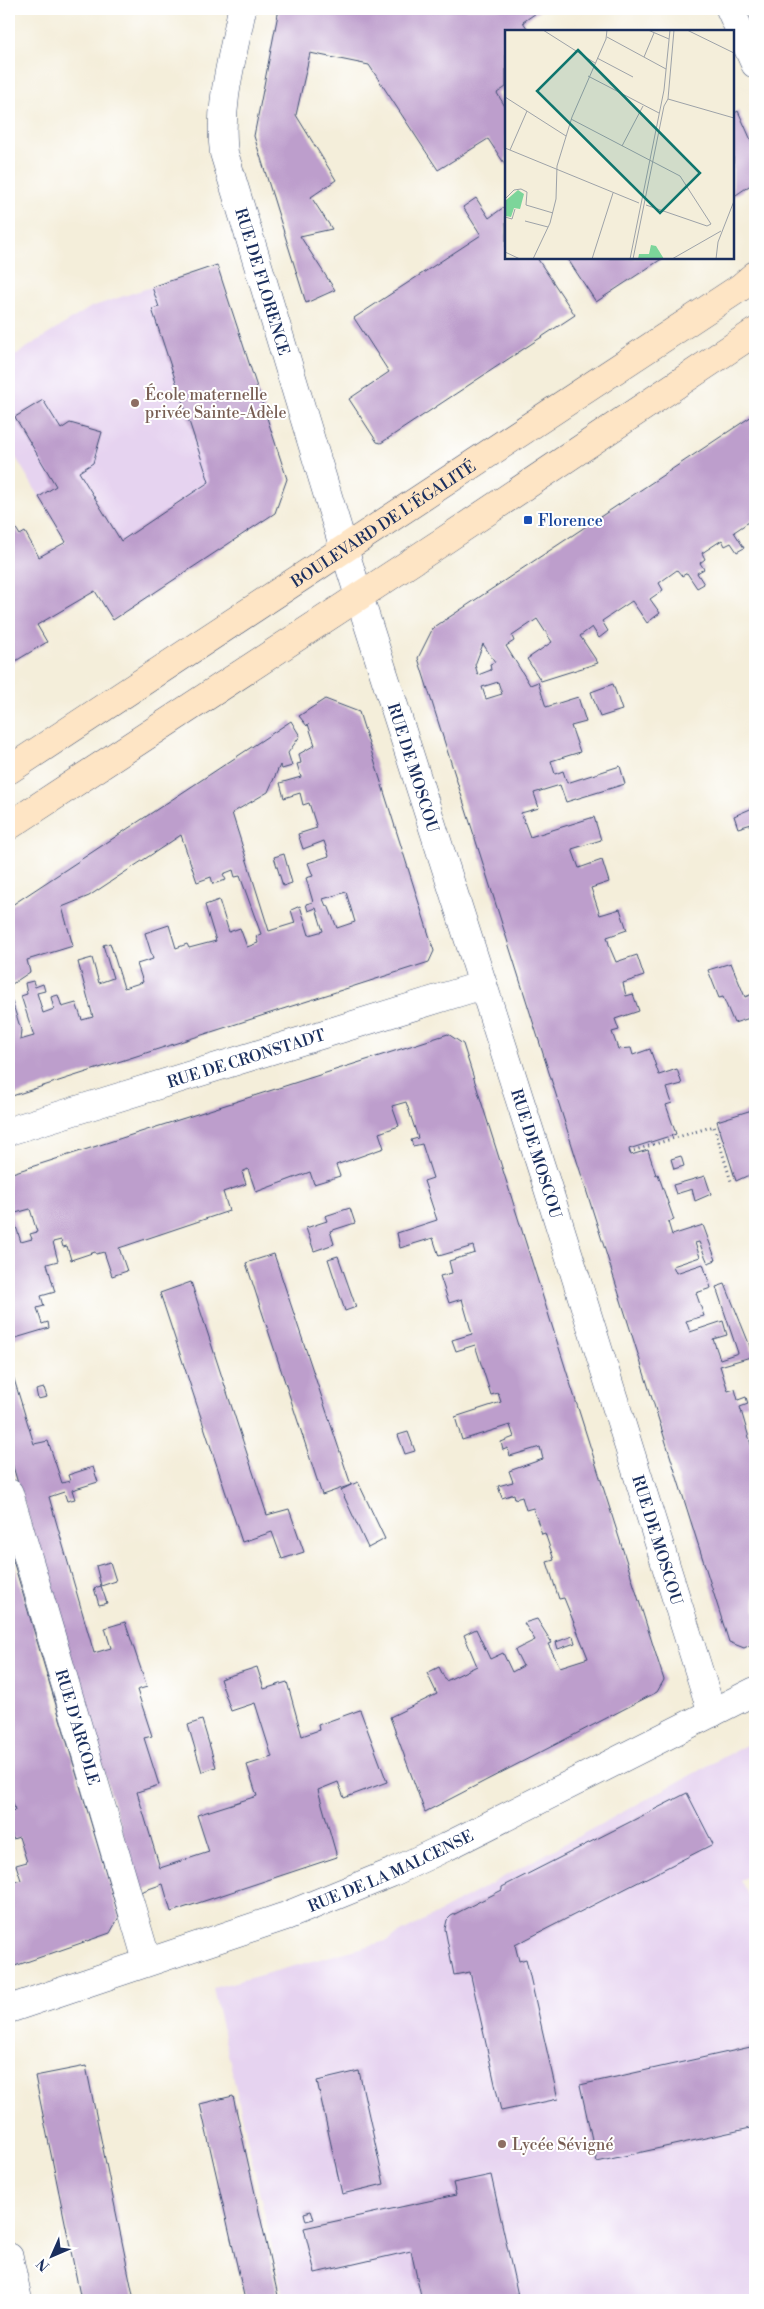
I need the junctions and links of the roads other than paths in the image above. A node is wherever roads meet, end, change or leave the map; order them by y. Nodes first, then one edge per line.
1 (242, 9) edge
2 (730, 9) edge
3 (755, 64) edge
4 (755, 275) edge
5 (755, 332) edge
6 (344, 549) junction
7 (359, 595) junction
8 (9, 770) edge
9 (9, 826) edge
10 (483, 985) junction
11 (9, 1131) edge
12 (9, 1493) edge
13 (755, 1691) edge
14 (712, 1713) junction
15 (147, 1962) junction
16 (9, 2009) edge
17 (9, 2257) edge
18 (18, 2300) edge

1 - 6 street, RUE DE FLORENCE
2 - 3 street
4 - 6 main road, BOULEVARD DE L'ÉGALITÉ
5 - 7 main road
6 - 7 street, RUE DE FLORENCE
6 - 8 main road, BOULEVARD DE L'ÉGALITÉ
7 - 9 main road
7 - 10 street, RUE DE MOSCOU
10 - 11 street, RUE DE CRONSTADT
10 - 14 street, RUE DE MOSCOU
12 - 15 street, RUE D'ARCOLE
13 - 14 street, RUE DE LA MALCENSE
14 - 15 street, RUE DE LA MALCENSE
15 - 16 street, RUE DE LA MALCENSE
17 - 18 street

